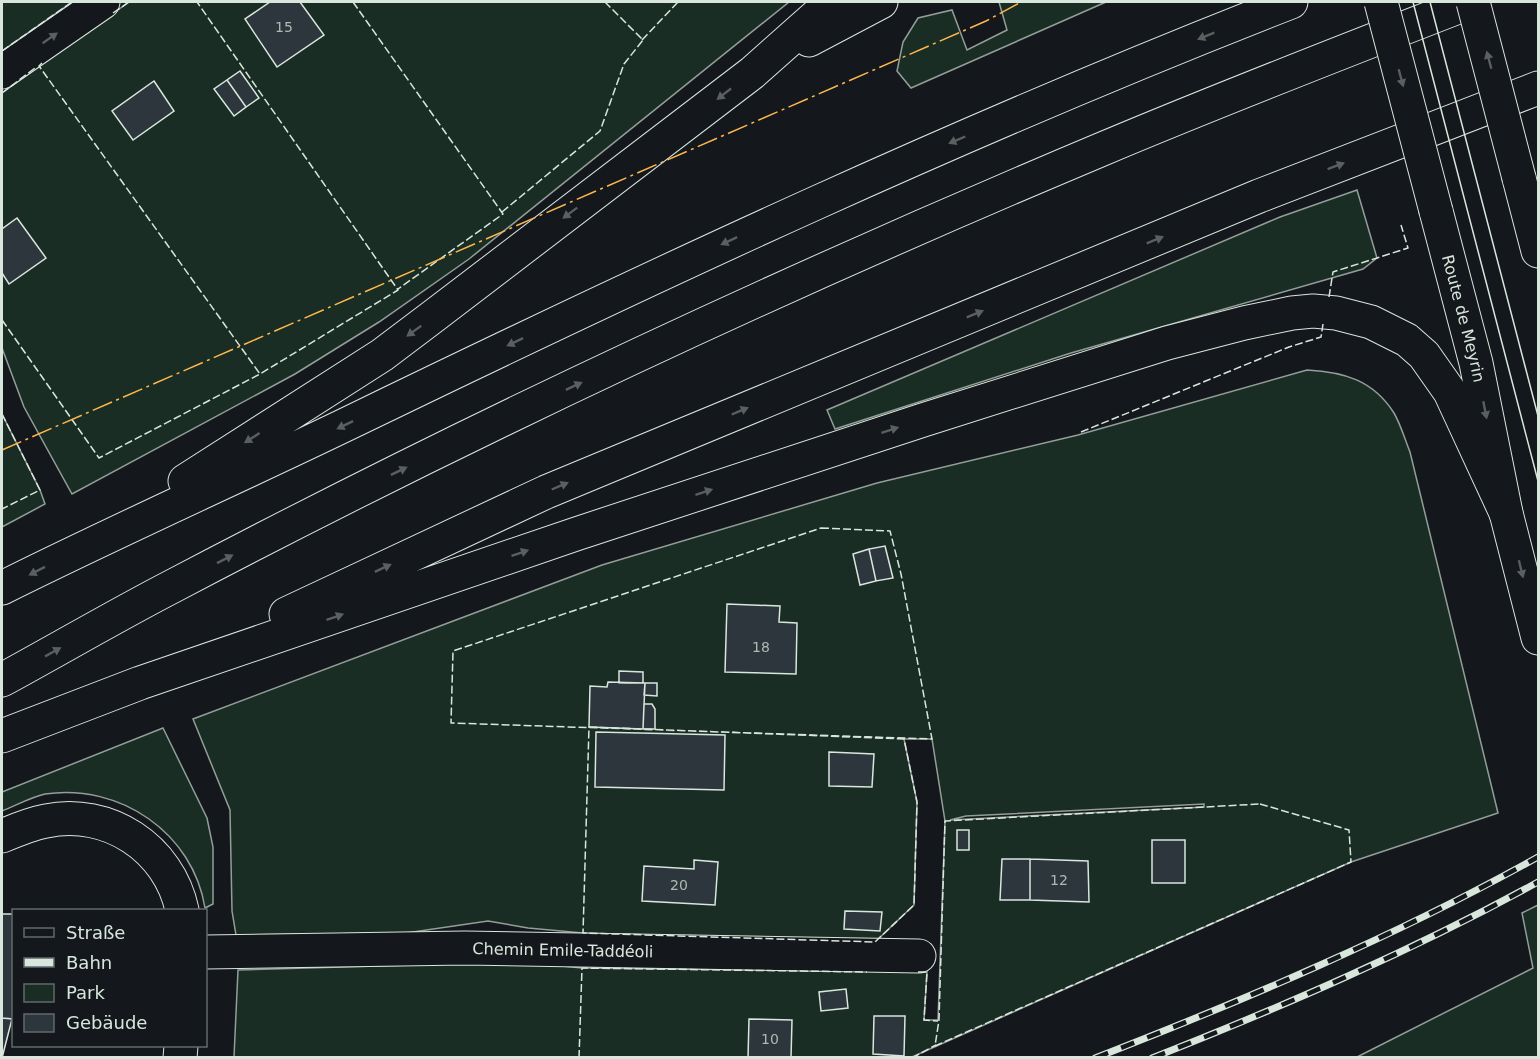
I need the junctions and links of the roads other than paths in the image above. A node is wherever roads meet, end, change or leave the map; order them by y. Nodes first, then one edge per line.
1 (103, 2) edge
2 (832, 2) edge
3 (882, 2) edge
4 (1291, 2) edge
5 (1381, 2) edge
6 (1472, 2) edge
7 (2, 72) edge
8 (752, 73) junction
9 (1539, 88) edge
10 (1539, 251) edge
11 (1506, 513) junction
12 (72, 553) junction
13 (2, 588) edge
14 (1539, 638) edge
15 (2, 680) edge
16 (140, 683) junction
17 (2, 736) edge
18 (2, 836) edge
19 (182, 909) edge
20 (207, 952) edge
21 (919, 956) dead end

7 -> 1 main road
2 - 8 main road
3 - 8 main road
4 -> 12 main road
5 -> 11 main road, Route de Meyrin, bridge
10 -> 6 main road, bridge
15 -> 6 main road
8 -> 12 main road
16 -> 9 main road
11 -> 14 main road, Route de Meyrin
16 -> 11 main road
12 -> 13 main road
16 - 17 main road
18 - 19 main road
20 - 21 main road, Chemin Emile-Taddéoli

